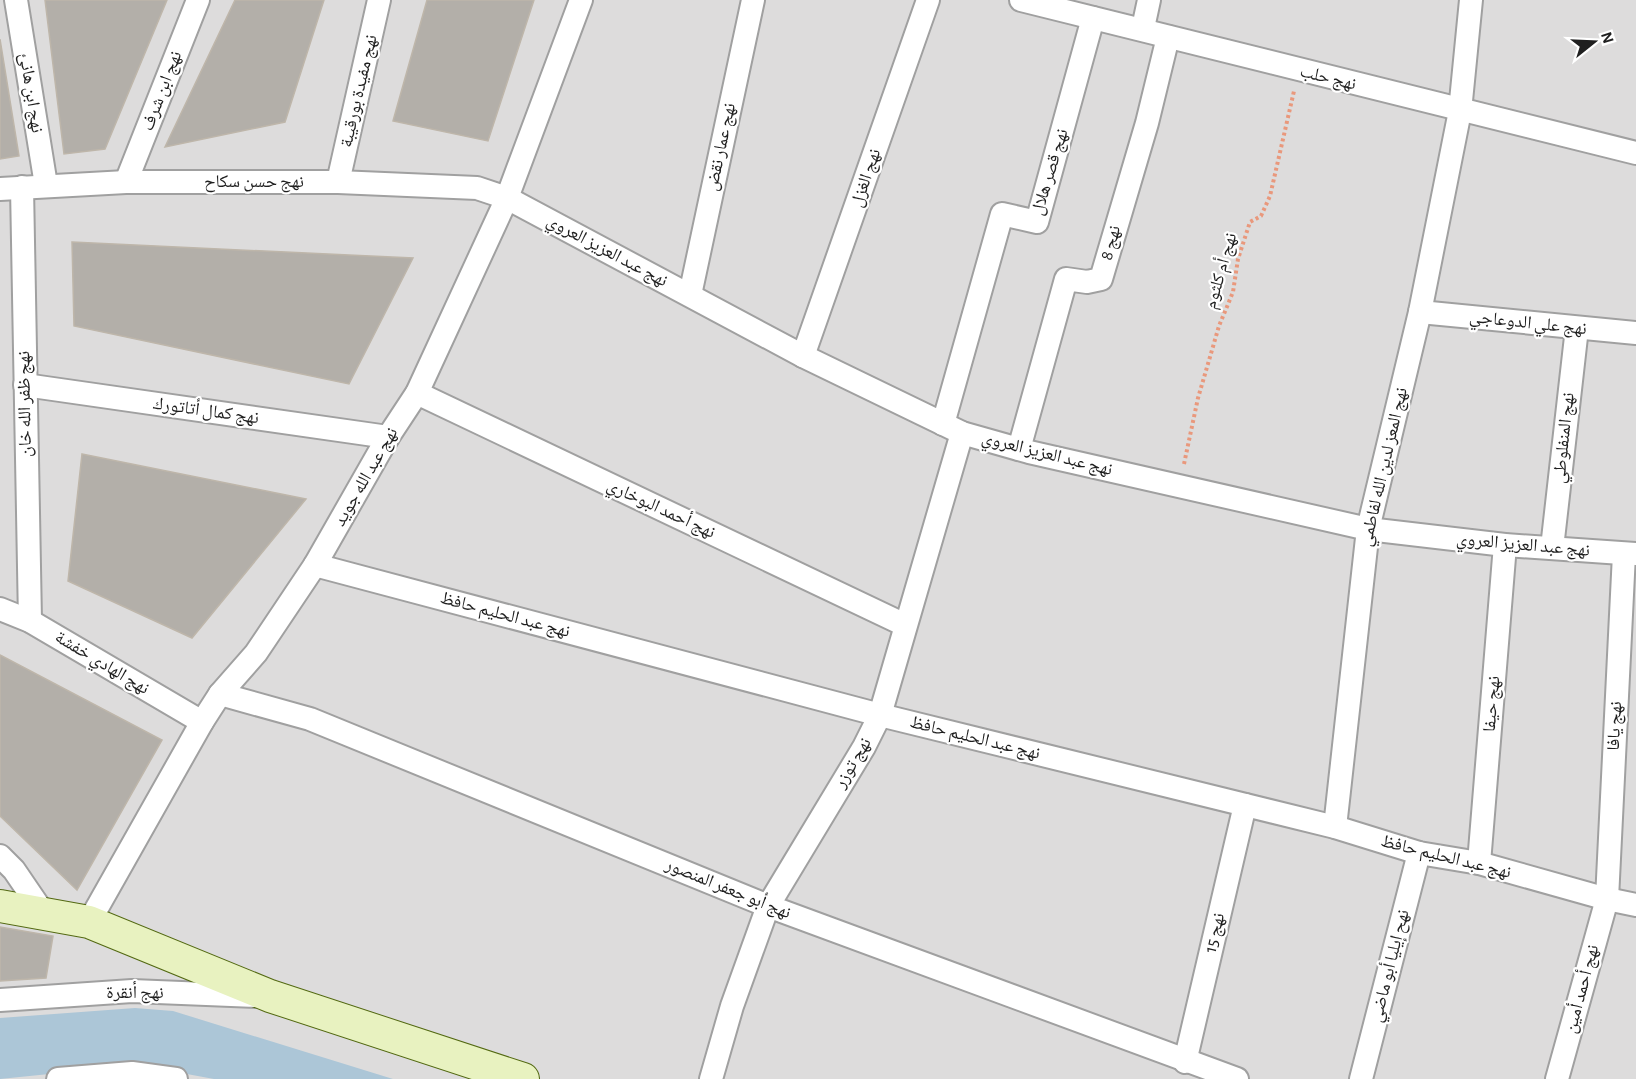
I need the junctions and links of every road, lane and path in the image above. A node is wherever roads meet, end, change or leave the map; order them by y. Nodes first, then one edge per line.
1 (16, 0) edge
2 (198, 0) edge
3 (379, 0) edge
4 (581, 0) edge
5 (753, 0) edge
6 (928, 0) edge
7 (1022, 0) edge
8 (1149, 0) edge
9 (1471, 0) edge
10 (1093, 18) junction
11 (1143, 28) junction
12 (1168, 37) junction
13 (1298, 71) junction
14 (1460, 111) junction
15 (1636, 153) edge
16 (126, 182) junction
17 (338, 182) junction
18 (46, 185) junction
19 (11, 188) edge
20 (507, 198) junction
21 (690, 295) junction
22 (1420, 312) junction
23 (1577, 328) junction
24 (1636, 333) edge
25 (804, 356) junction
26 (25, 384) junction
27 (417, 393) junction
28 (953, 428) junction
29 (388, 437) junction
30 (1019, 449) junction
31 (1179, 486) junction
32 (1368, 529) junction
33 (1505, 545) junction
34 (1552, 549) junction
35 (1630, 554) edge
36 (315, 565) junction
37 (0, 609) edge
38 (30, 621) junction
39 (905, 625) junction
40 (220, 694) junction
41 (880, 715) junction
42 (202, 723) junction
43 (1245, 805) junction
44 (1335, 827) junction
45 (1419, 853) junction
46 (0, 856) edge
47 (1479, 863) junction
48 (1606, 899) junction
49 (1636, 904) edge
50 (0, 906) edge
51 (768, 906) junction
52 (44, 914) junction
53 (89, 922) junction
54 (270, 996) junction
55 (0, 1000) edge
56 (1185, 1062) junction
57 (58, 1079) edge
58 (176, 1079) edge
59 (523, 1079) edge
60 (711, 1079) edge
61 (1237, 1079) edge
62 (1361, 1079) edge
63 (1557, 1079) edge

1 - 18 street, نهج ابن هانئ
2 - 16 street, نهج ابن شرف
3 - 17 street, نهج مفيدة بورقيبة
4 - 20 street, نهج عبد الله جويد
5 - 21 street, نهج عمار نقض
6 - 25 street, نهج الغزل
7 - 10 street, نهج حلب
8 - 11 street
9 - 14 street, نهج المعز لدين الله لفاطمي
10 - 11 street, نهج حلب
10 - 28 street, نهج قصر هلال
11 - 12 street, نهج حلب
12 - 13 street, نهج حلب
12 - 30 street, نهج 8
13 - 14 street, نهج حلب
13 - 31 path, نهج أم كلثوم
14 - 15 street, نهج حلب
14 - 22 street, نهج المعز لدين الله لفاطمي
16 - 17 street, نهج حسن سكاح
16 - 18 street, نهج حسن سكاح
17 - 20 street, نهج حسن سكاح
18 - 19 street, نهج حسن سكاح
19 - 26 street, نهج ظفر الله خان
20 - 21 street, نهج عبد العزيز العروي
20 - 27 street, نهج عبد الله جويد
21 - 25 street, نهج عبد العزيز العروي
22 - 23 street, نهج علي الدوعاجي
22 - 32 street, نهج المعز لدين الله لفاطمي
23 - 24 street, نهج علي الدوعاجي
23 - 34 street, نهج المنفلوطي
25 - 28 street, نهج عبد العزيز العروي
26 - 29 street, نهج كمال أتاتورك
26 - 38 street, نهج ظفر الله خان
27 - 29 street, نهج عبد الله جويد
27 - 39 street, نهج أحمد البوخاري
28 - 30 street, نهج عبد العزيز العروي
28 - 39 street, نهج توزر
29 - 36 street, نهج عبد الله جويد
30 - 31 street, نهج عبد العزيز العروي
31 - 32 street, نهج عبد العزيز العروي
32 - 33 street, نهج عبد العزيز العروي
32 - 44 street, نهج المعز لدين الله لفاطمي
33 - 34 street, نهج عبد العزيز العروي
33 - 47 street, نهج حيفا
34 - 35 street, نهج عبد العزيز العروي
35 - 48 street, نهج يافا
36 - 40 street, نهج عبد الله جويد
36 - 41 street, نهج عبد الحليم حافظ
37 - 38 street, نهج الهادي خفشة
38 - 42 street, نهج الهادي خفشة
39 - 41 street, نهج توزر
40 - 42 street, نهج عبد الله جويد
40 - 51 street, نهج أبو جعفر المنصور
41 - 43 street, نهج عبد الحليم حافظ
41 - 51 street, نهج توزر
42 - 53 street, نهج عبد الله جويد
43 - 44 street, نهج عبد الحليم حافظ
43 - 56 street, نهج 15
44 - 45 street, نهج عبد الحليم حافظ
45 - 47 street, نهج عبد الحليم حافظ
45 - 62 street, نهح إيليا أبو ماضي
46 - 52 street
47 - 48 street, نهج عبد الحليم حافظ
48 - 49 street, نهج عبد الحليم حافظ
48 - 63 street, نهج أحمد أمين
50 - 52 main road
51 - 56 street, نهج أبو جعفر المنصور
51 - 60 street, نهج توزر
52 - 53 main road
53 - 54 main road
54 - 55 street, نهج أنقرة
54 - 59 main road
56 - 61 street, نهج أبو جعفر المنصور
57 - 58 street

